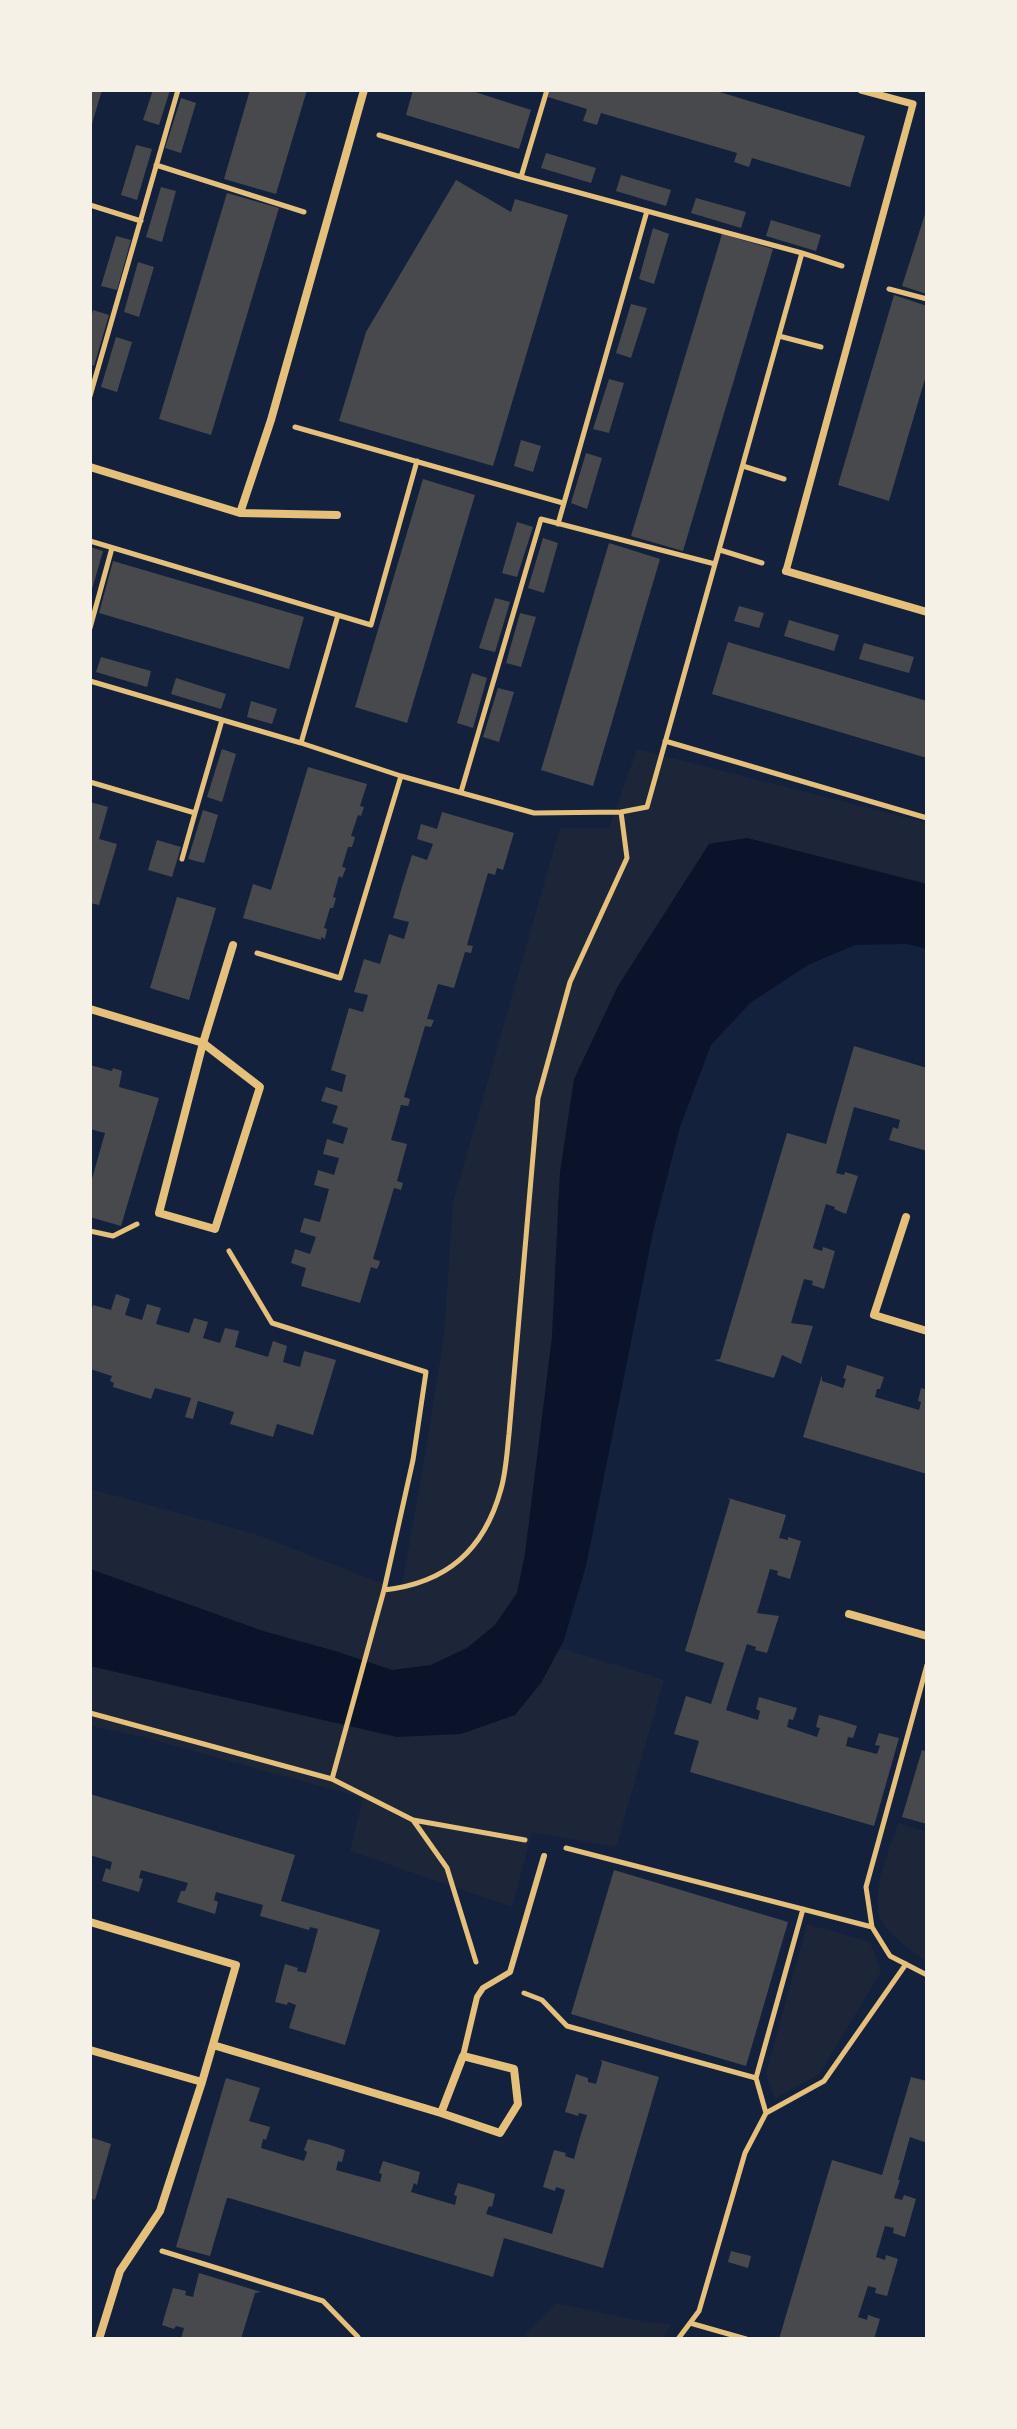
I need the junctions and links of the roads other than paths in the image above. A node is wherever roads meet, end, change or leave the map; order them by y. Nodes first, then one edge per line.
1 (364, 90) edge
2 (861, 90) edge
3 (90, 467) edge
4 (240, 513) junction
5 (337, 515) dead end
6 (786, 571) joint
7 (927, 612) edge
8 (233, 945) road end
9 (90, 1009) edge
10 (203, 1043) junction
11 (906, 1217) dead end
12 (927, 1331) edge
13 (849, 1614) dead end
14 (927, 1636) edge
15 (544, 1856) dead end
16 (90, 1922) edge
17 (213, 2045) junction
18 (90, 2050) edge
19 (463, 2056) junction
20 (202, 2082) junction
21 (441, 2113) junction
22 (99, 2339) edge

1 - 4 street
2 - 6 street
3 - 4 street
4 - 5 street
6 - 7 street
8 - 10 street
9 - 10 street
10 - 10 street
11 - 12 street
13 - 14 street
15 - 19 lane
16 - 17 street
17 - 20 street
17 - 21 street
18 - 20 street
19 - 21 street
19 - 21 street
20 - 22 street

